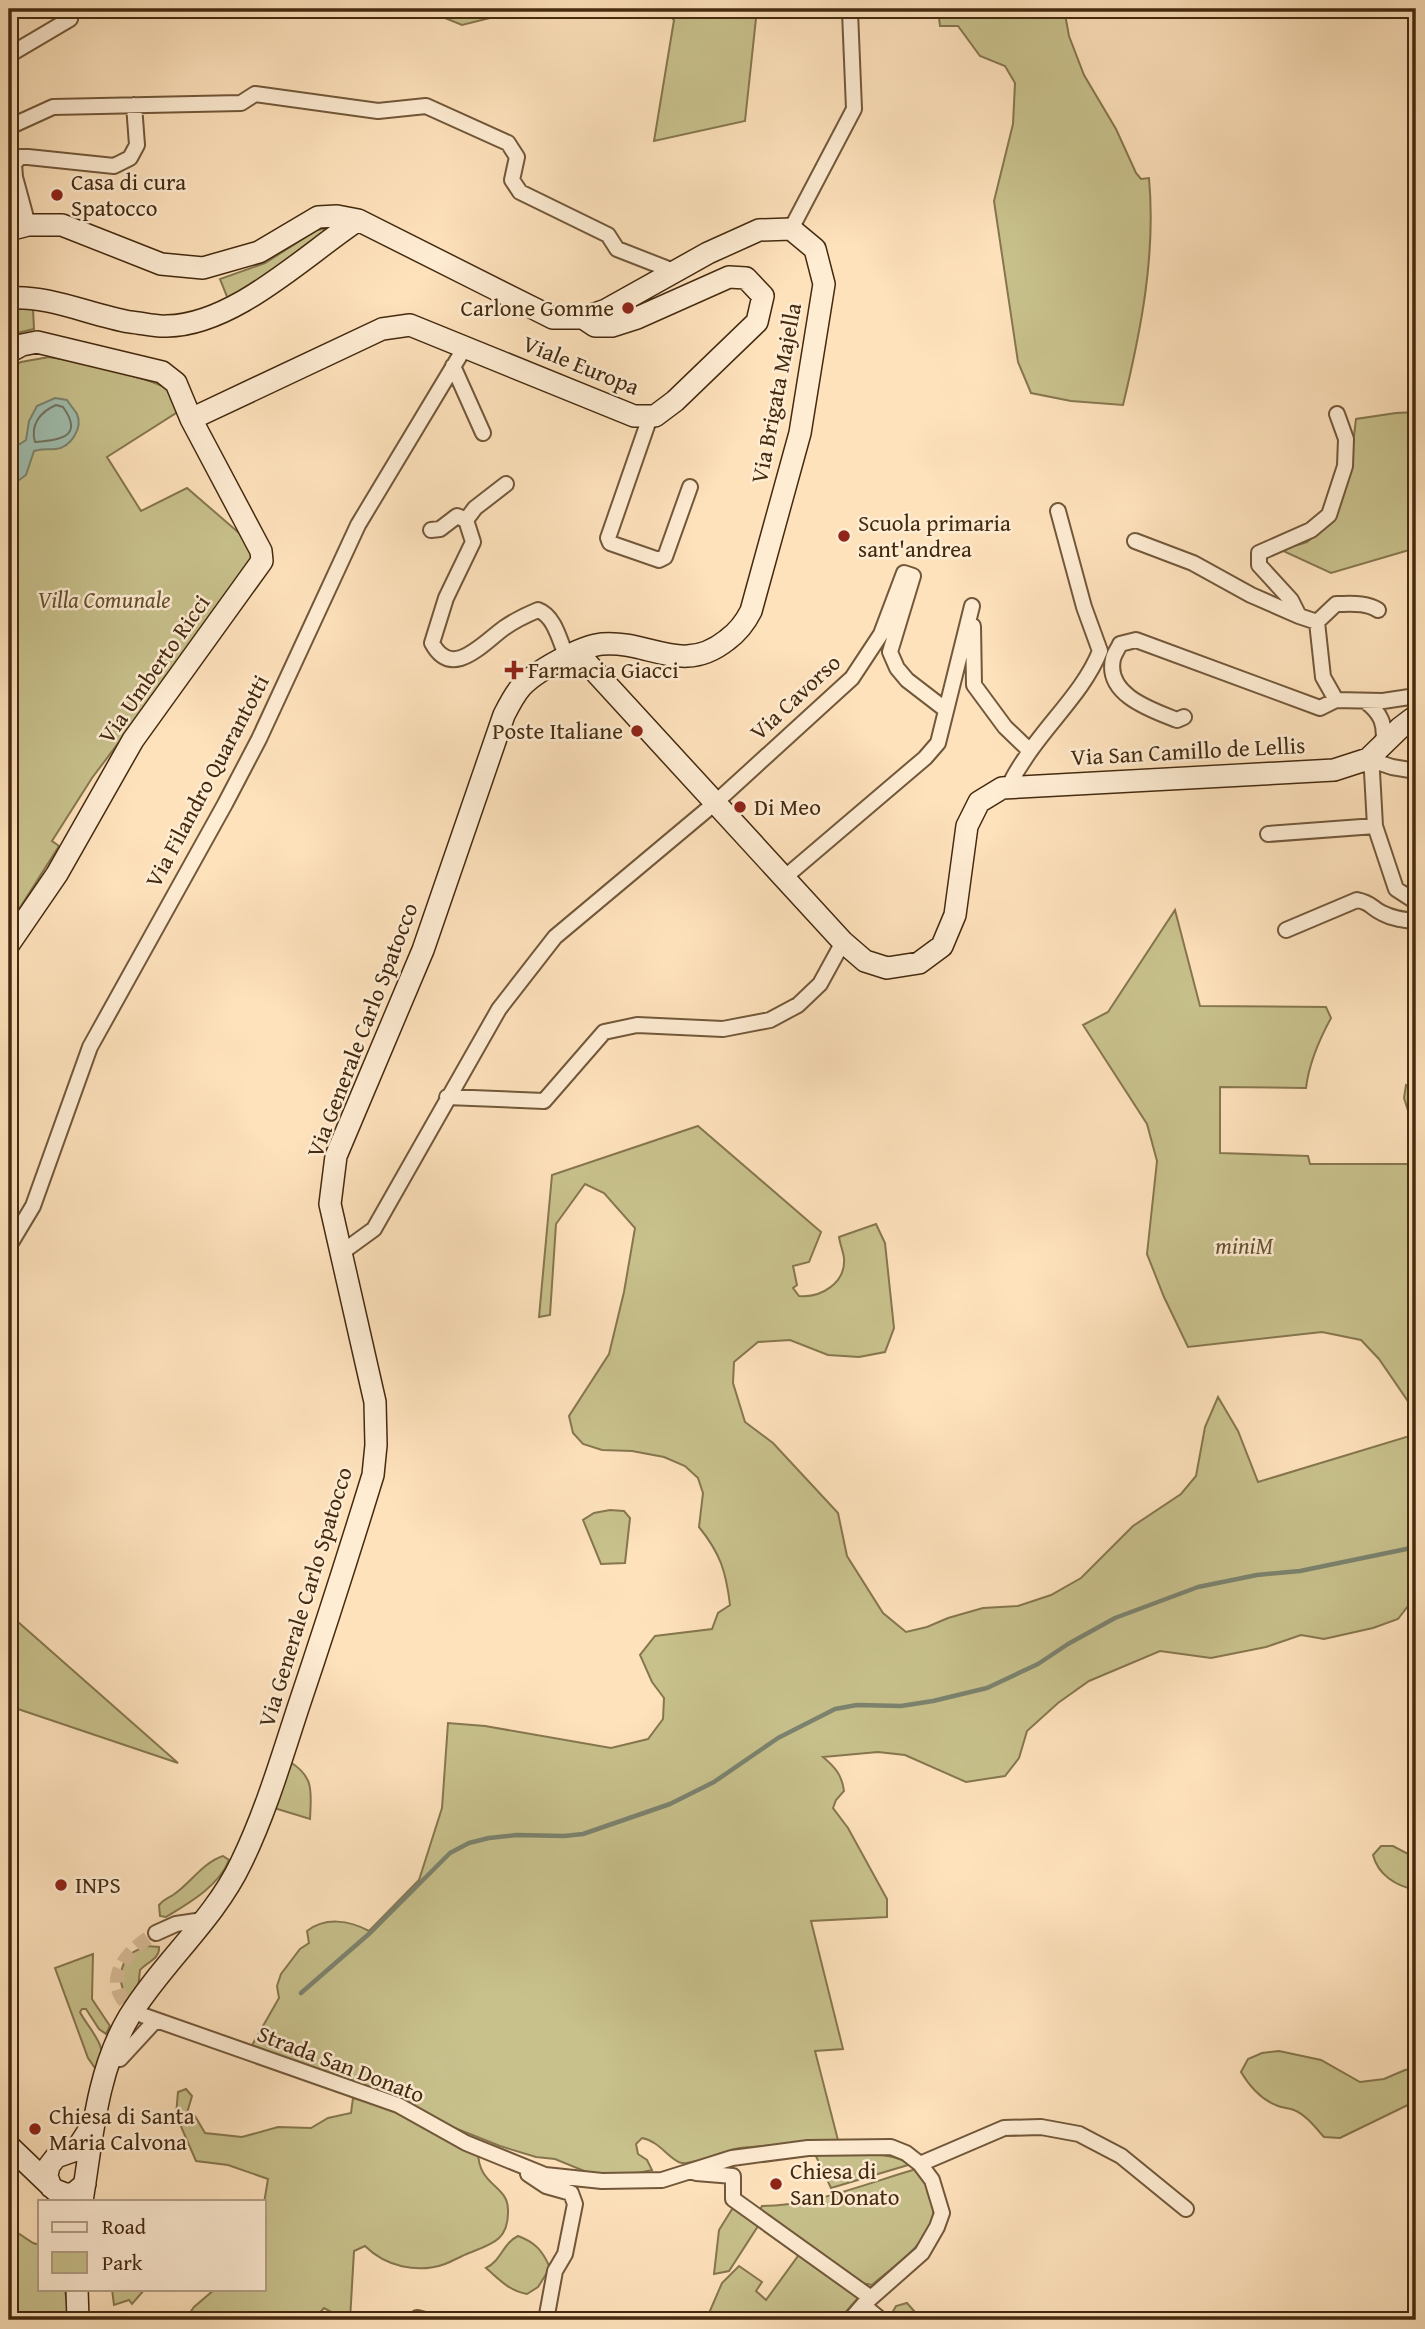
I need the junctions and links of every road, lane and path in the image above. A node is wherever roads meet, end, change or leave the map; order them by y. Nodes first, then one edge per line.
1 (850, 12) dead end
2 (70, 19) dead end
3 (9, 55) edge
4 (134, 105) junction
5 (9, 127) edge
6 (358, 220) junction
7 (18, 228) edge
8 (791, 229) junction
9 (677, 272) junction
10 (9, 298) edge
11 (583, 318) junction
12 (465, 347) junction
13 (9, 352) edge
14 (453, 366) junction
15 (1337, 414) dead end
16 (650, 417) junction
17 (191, 419) junction
18 (483, 433) dead end
19 (506, 484) dead end
20 (690, 487) dead end
21 (1058, 511) dead end
22 (466, 520) junction
23 (430, 530) dead end
24 (1135, 541) dead end
25 (1378, 610) dead end
26 (1299, 616) junction
27 (1317, 622) junction
28 (572, 655) junction
29 (1416, 696) edge
30 (1336, 700) junction
31 (1364, 701) junction
32 (1383, 701) junction
33 (946, 710) junction
34 (1184, 717) dead end
35 (1409, 722) edge
36 (1030, 751) junction
37 (1376, 752) junction
38 (1416, 771) edge
39 (1009, 788) junction
40 (715, 803) junction
41 (1375, 826) junction
42 (1268, 834) dead end
43 (784, 878) junction
44 (1416, 902) edge
45 (1416, 921) edge
46 (1286, 930) dead end
47 (843, 942) junction
48 (9, 944) edge
49 (447, 1097) junction
50 (9, 1246) edge
51 (341, 1253) junction
52 (203, 1920) junction
53 (182, 1946) junction
54 (110, 2060) junction
55 (95, 2118) junction
56 (9, 2146) edge
57 (62, 2156) junction
58 (506, 2160) junction
59 (920, 2164) junction
60 (686, 2172) junction
61 (85, 2185) edge
62 (58, 2194) edge
63 (1186, 2209) dead end
64 (77, 2290) edge
65 (867, 2301) junction
66 (78, 2320) edge
67 (415, 2320) edge
68 (425, 2320) edge
69 (546, 2320) edge
70 (850, 2320) edge
71 (881, 2320) edge

1 - 8 street
2 - 3 street
4 - 5 street
4 - 7 street
4 - 9 street
6 - 7 main road
6 - 10 main road
6 - 11 main road
8 - 9 main road
8 - 28 main road, Via Brigata Majella
9 - 11 main road
11 - 16 main road, Viale Europa
12 - 14 street, Via Filandro Quarantotti
12 - 16 main road, Viale Europa
12 - 17 main road, Viale Europa
13 - 17 main road
14 - 18 street
14 - 50 street, Via Filandro Quarantotti
15 - 26 street
16 - 20 street
17 - 48 main road, Via Umberto Ricci
19 - 22 street
21 - 36 street, Via San Camillo de Lellis
22 - 23 street
22 - 28 street
24 - 26 street
25 - 27 street
26 - 27 street
27 - 30 street
28 - 40 main road, Via San Camillo de Lellis
28 - 51 main road, Via Generale Carlo Spatocco
29 - 32 street, Via San Camillo de Lellis
30 - 31 street, Via San Camillo de Lellis
30 - 34 street, Via San Camillo de Lellis
31 - 32 street, Via San Camillo de Lellis
31 - 35 street
31 - 37 street
32 - 35 street
33 - 36 street
33 - 40 street, Via Cavorso
33 - 43 street
35 - 37 main road, Via San Camillo de Lellis
36 - 39 street, Via San Camillo de Lellis
37 - 38 street
37 - 39 main road, Via San Camillo de Lellis
37 - 41 street
39 - 47 main road, Via San Camillo de Lellis
40 - 43 main road, Via San Camillo de Lellis
40 - 49 street, Via Cavorso
41 - 42 street
41 - 44 street
43 - 47 main road, Via San Camillo de Lellis
45 - 46 street
47 - 49 street
49 - 51 street, Via Cavorso
51 - 52 main road, Via Generale Carlo Spatocco
52 - 53 main road, Via Generale Carlo Spatocco
52 - 53 street
53 - 54 main road, Via Generale Carlo Spatocco
54 - 55 main road, Via Generale Carlo Spatocco
54 - 58 street, Strada San Donato
55 - 57 main road, Via Generale Carlo Spatocco
55 - 61 main road, Via Generale Carlo Spatocco
56 - 57 main road
56 - 62 main road
57 - 61 main road
57 - 62 main road
58 - 60 street, Strada San Donato
58 - 69 street, Strada San Donato
59 - 60 street, Strada San Donato
59 - 63 street
59 - 65 street
60 - 65 street, Strada San Donato
61 - 62 main road
64 - 66 main road
65 - 70 street
65 - 71 street, Strada San Donato
67 - 68 street

